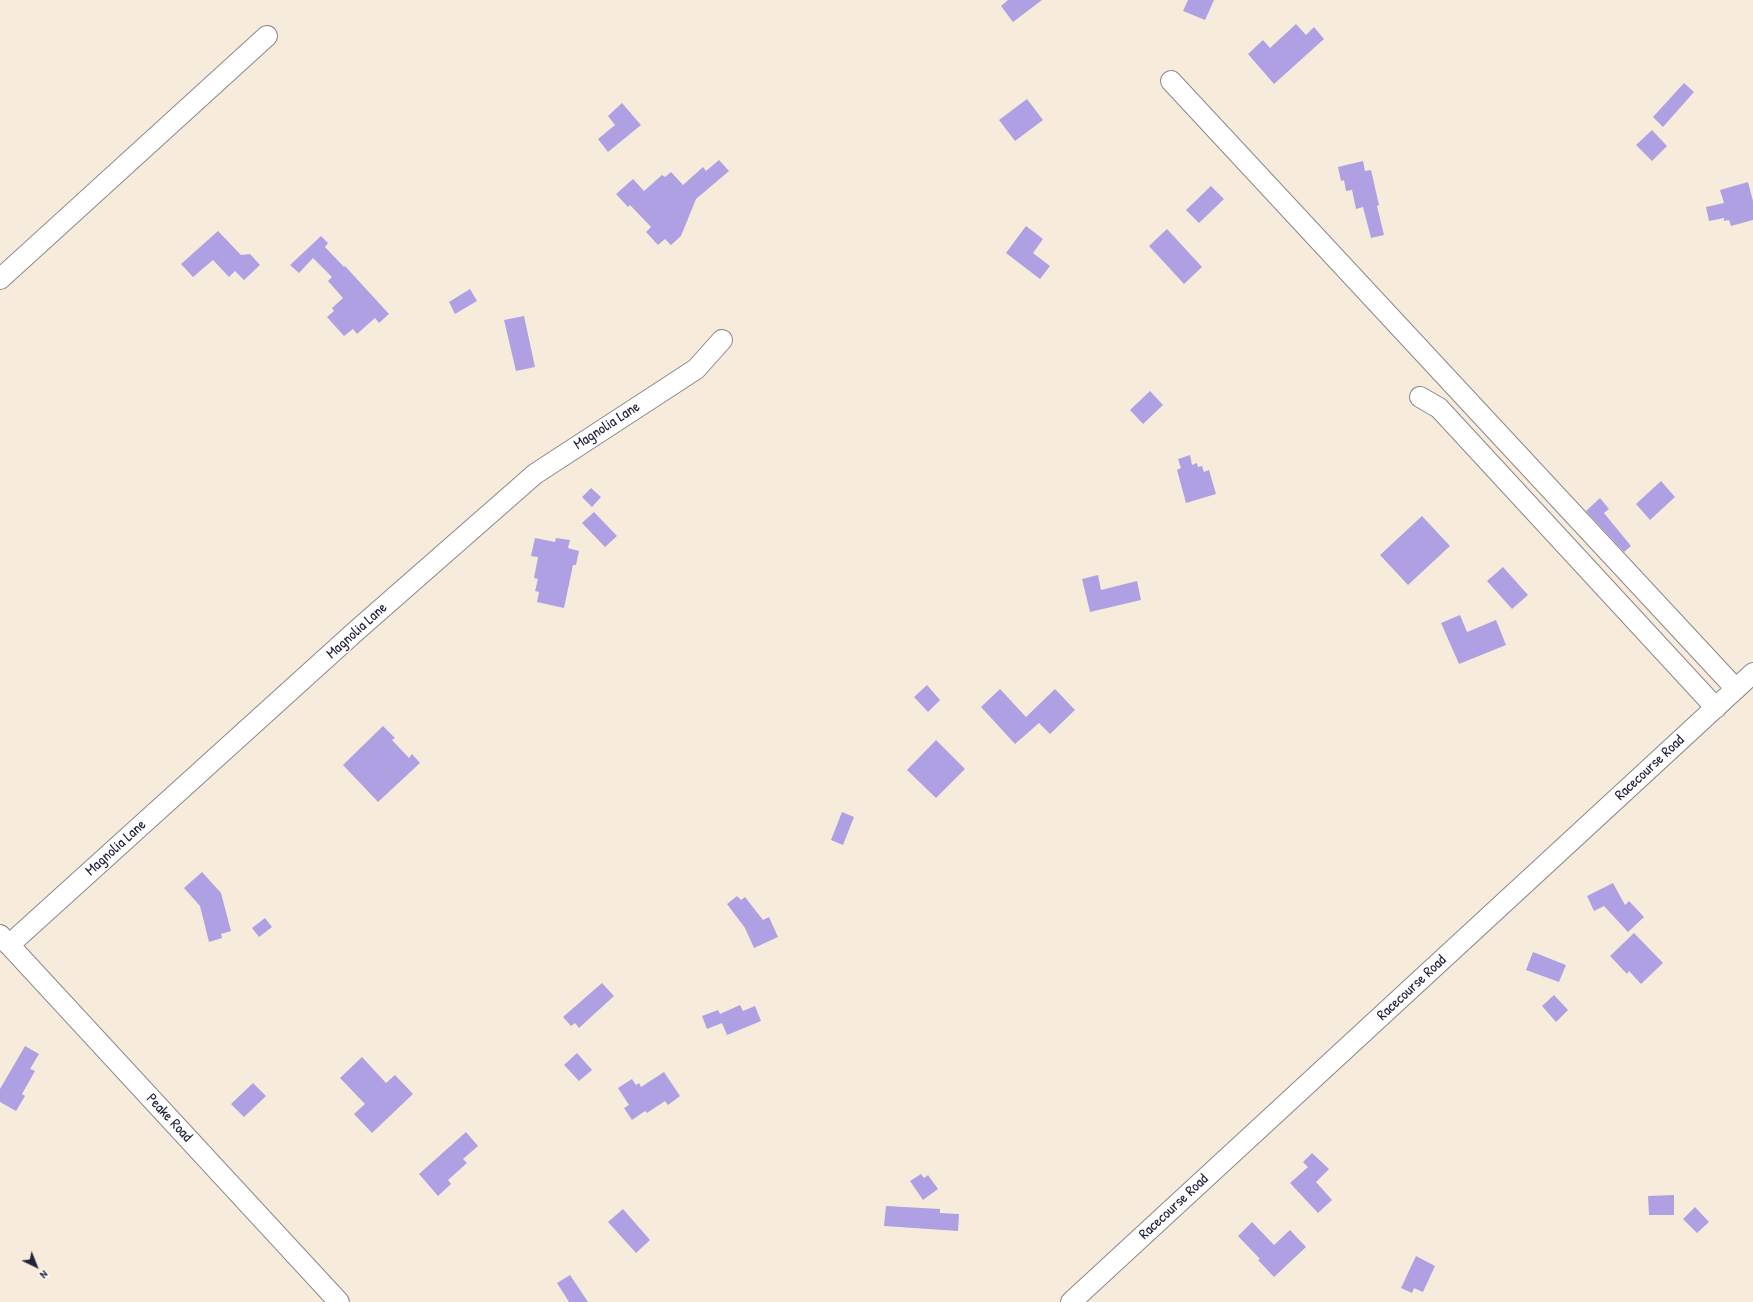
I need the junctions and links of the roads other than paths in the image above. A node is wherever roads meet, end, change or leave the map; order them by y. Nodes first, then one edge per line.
1 (267, 36) dead end
2 (1171, 81) dead end
3 (0, 279) edge
4 (722, 340) dead end
5 (1420, 397) dead end
6 (1753, 673) edge
7 (1736, 689) junction
8 (1716, 708) junction
9 (4, 940) edge
10 (339, 1302) edge
11 (1071, 1302) edge

1 - 3 street
2 - 7 street
4 - 9 street, Magnolia Lane
5 - 8 street
6 - 7 street, Racecourse Road
7 - 8 street, Racecourse Road
8 - 11 street, Racecourse Road
9 - 10 street, Peake Road

